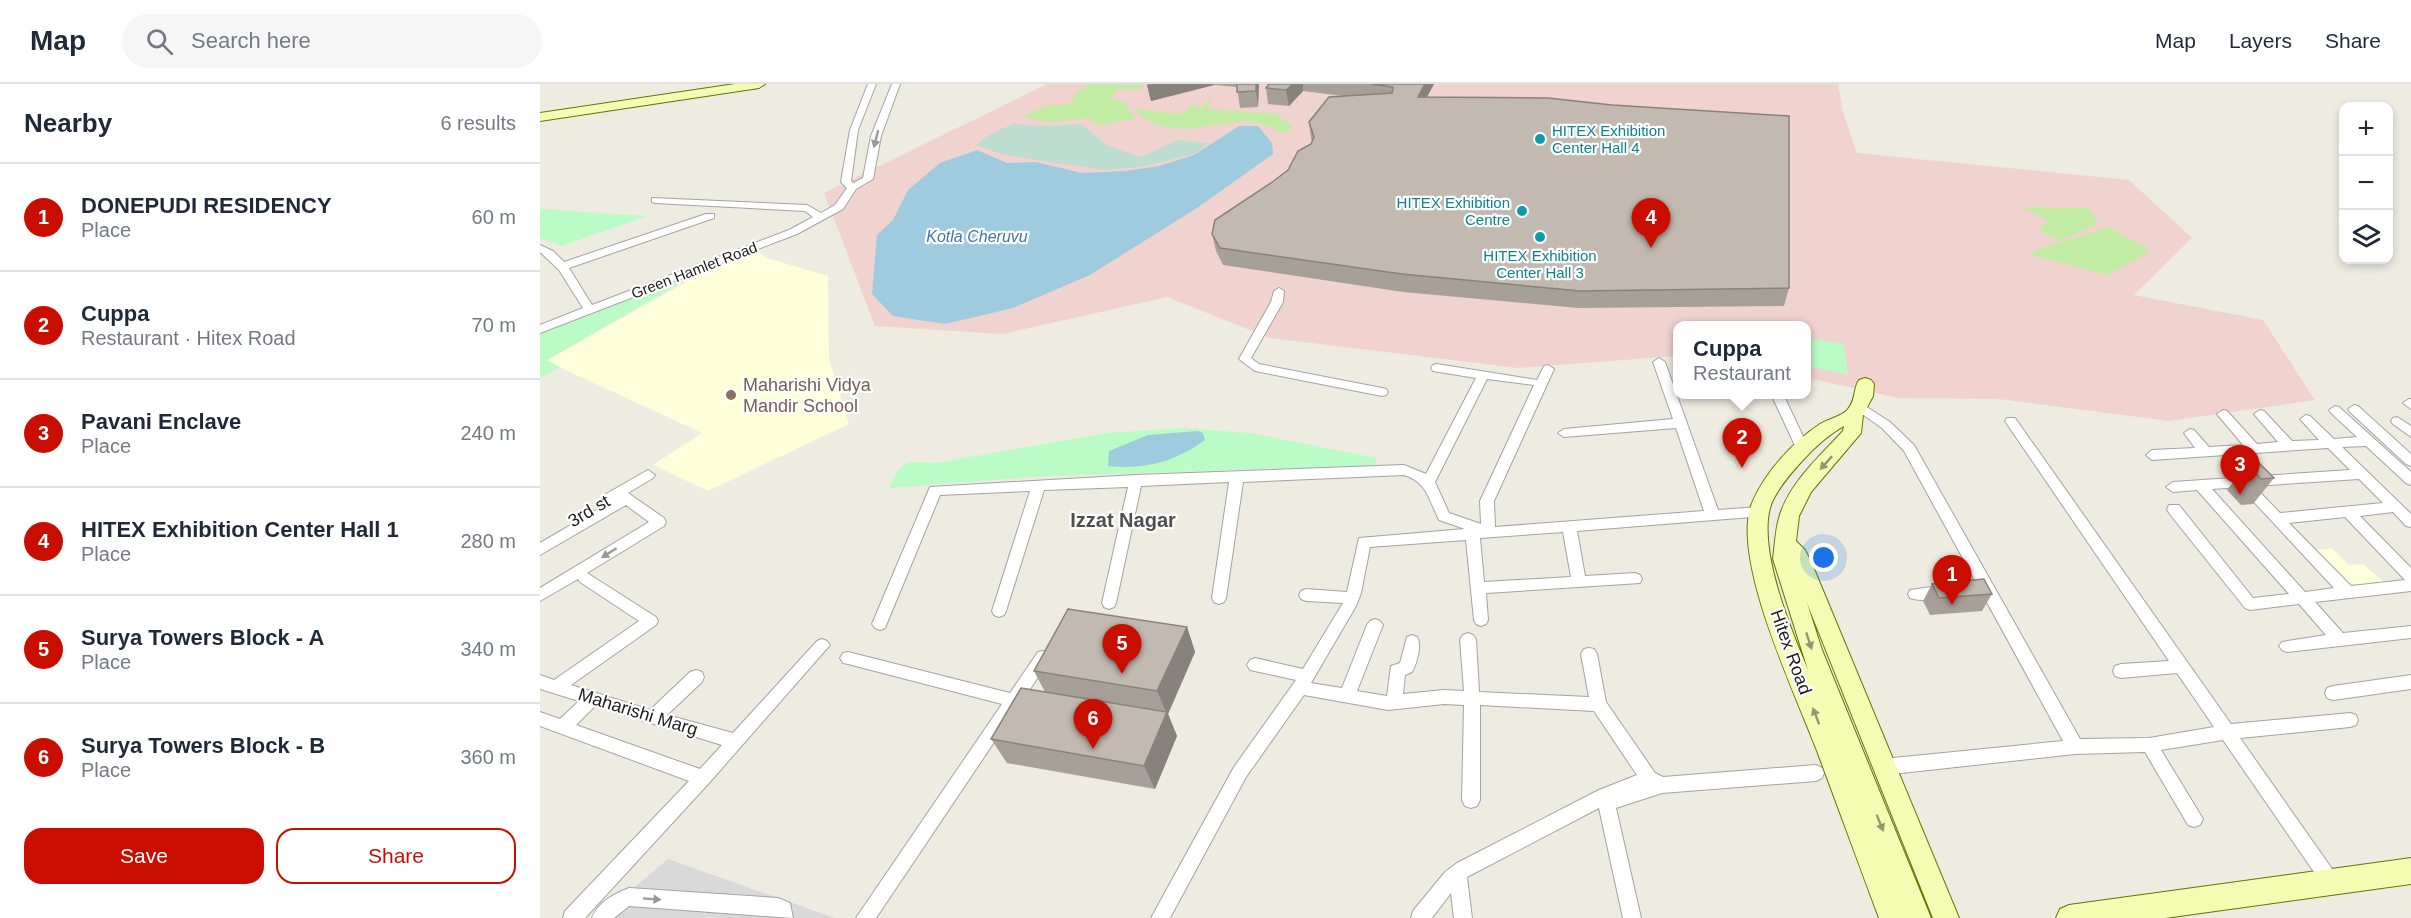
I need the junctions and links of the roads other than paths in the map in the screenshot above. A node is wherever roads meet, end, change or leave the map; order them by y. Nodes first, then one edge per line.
1 (728, 84) edge
2 (759, 84) edge
3 (872, 84) edge
4 (896, 84) edge
5 (540, 115) edge
6 (852, 188) junction
7 (655, 200) dead end
8 (817, 215) junction
9 (710, 216) dead end
10 (540, 248) edge
11 (563, 266) junction
12 (1279, 291) dead end
13 (588, 307) junction
14 (540, 322) edge
15 (540, 329) edge
16 (1659, 362) dead end
17 (1437, 368) dead end
18 (1548, 369) dead end
19 (1483, 376) junction
20 (1532, 382) dead end
21 (1865, 384) dead end
22 (1382, 392) dead end
23 (1779, 399) edge
24 (2354, 409) dead end
25 (2335, 410) dead end
26 (1856, 411) junction
27 (2223, 414) dead end
28 (2260, 414) dead end
29 (2306, 419) dead end
30 (2011, 421) dead end
31 (2397, 421) dead end
32 (1681, 423) junction
33 (1564, 433) dead end
34 (2190, 433) dead end
35 (2411, 433) edge
36 (2367, 441) junction
37 (2331, 444) junction
38 (2290, 447) junction
39 (1803, 449) junction
40 (2254, 449) junction
41 (2207, 453) junction
42 (2152, 455) dead end
43 (2411, 461) edge
44 (2362, 474) junction
45 (1237, 476) junction
46 (643, 478) dead end
47 (2410, 478) edge
48 (1136, 480) junction
49 (1429, 481) junction
50 (2243, 482) junction
51 (1039, 485) junction
52 (2200, 485) junction
53 (2173, 487) dead end
54 (2395, 507) junction
55 (2174, 509) dead end
56 (1759, 512) junction
57 (2348, 512) junction
58 (1713, 516) junction
59 (2276, 519) junction
60 (2411, 522) edge
61 (1569, 526) junction
62 (1480, 532) junction
63 (1784, 542) junction
64 (545, 543) edge
65 (2411, 577) edge
66 (585, 578) dead end
67 (1635, 579) dead end
68 (1579, 582) junction
69 (2411, 585) edge
70 (1477, 588) junction
71 (2346, 591) junction
72 (1915, 594) dead end
73 (540, 595) edge
74 (1306, 596) dead end
75 (1986, 596) junction
76 (1219, 598) dead end
77 (1352, 598) junction
78 (2302, 598) junction
79 (1109, 603) dead end
80 (999, 611) dead end
81 (1480, 620) dead end
82 (880, 624) dead end
83 (1375, 625) dead end
84 (2411, 632) edge
85 (1468, 639) dead end
86 (2340, 640) junction
87 (1412, 641) dead end
88 (822, 645) dead end
89 (1051, 646) edge
90 (2288, 646) dead end
91 (1589, 654) dead end
92 (848, 658) dead end
93 (1255, 665) dead end
94 (2181, 666) junction
95 (2121, 671) dead end
96 (696, 677) dead end
97 (540, 682) edge
98 (1303, 682) junction
99 (2411, 682) edge
100 (556, 687) junction
101 (2333, 693) dead end
102 (1347, 696) junction
103 (1472, 698) junction
104 (592, 699) junction
105 (1019, 701) junction
106 (1395, 703) junction
107 (1598, 704) junction
108 (653, 718) junction
109 (540, 719) edge
110 (2350, 720) dead end
111 (562, 727) junction
112 (2226, 732) junction
113 (736, 741) junction
114 (2149, 745) junction
115 (2075, 747) junction
116 (1883, 767) junction
117 (1816, 773) dead end
118 (703, 778) junction
119 (1655, 782) junction
120 (1613, 797) junction
121 (1471, 800) dead end
122 (2194, 819) dead end
123 (2411, 871) edge
124 (1458, 873) junction
125 (2331, 882) junction
126 (572, 918) edge
127 (601, 918) edge
128 (784, 918) edge
129 (865, 918) edge
130 (1160, 918) edge
131 (1420, 918) edge
132 (1463, 918) edge
133 (1632, 918) edge
134 (1892, 918) edge
135 (1918, 918) edge
136 (1946, 918) edge
137 (2068, 918) edge

1 - 5 street
2 - 5 street
3 - 6 street
4 -> 6 street, Green Hamlet Road
6 - 8 street, Green Hamlet Road
7 - 8 street
8 - 13 street, Green Hamlet Road
9 - 11 street
10 - 11 street
11 - 13 street
12 - 22 street
13 - 14 street, Green Hamlet Road
13 - 15 street, Green Hamlet Road
16 - 32 street
17 - 19 street
18 - 62 street
19 - 20 street
19 - 49 street
21 - 26 street, Hitex Road
23 - 39 street
24 - 43 street
25 - 36 street
26 - 39 street, Hitex Road
26 -> 63 street, Hitex Road
26 - 75 street
27 - 40 street
28 - 38 street
29 - 37 street
30 - 94 street
31 - 35 street
32 - 33 street
32 - 58 street
34 - 41 street
36 - 37 street
36 - 47 street
37 - 38 street
37 - 44 street
38 - 40 street
39 - 56 street, Hitex Road
40 - 41 street
41 - 42 street
44 - 50 street
44 - 54 street
45 - 48 street
45 - 49 street
45 - 76 street
46 - 64 street, 3rd st
48 - 51 street
48 - 79 street
49 - 62 street
50 - 52 street
50 - 59 street
51 - 80 street
51 - 82 street
52 - 53 street
52 - 78 street
54 - 57 street
54 - 60 street
55 - 78 street
56 - 58 street
134 -> 56 street, Hitex Road
57 - 59 street
57 - 65 street
58 - 61 street
59 - 71 street
61 - 62 street
61 - 68 street
62 - 70 street
62 - 77 street
63 - 116 street
63 -> 135 street, Hitex Road
64 -> 73 street
66 - 100 street
67 - 68 street
68 - 70 street
69 - 71 street
70 - 81 street
71 - 78 street
72 - 75 street
74 - 77 street
75 - 115 street
77 - 98 street
78 - 86 street
83 - 102 street
84 - 86 street
85 - 103 street
86 - 90 street
87 - 106 street
88 - 113 street
89 - 105 street
91 - 107 street
92 - 105 street
93 - 98 street
94 - 95 street
94 - 112 street
96 - 108 street
97 - 100 street, Maharishi Marg
98 - 102 street
98 - 130 street
99 - 101 street
100 - 104 street, Maharishi Marg
102 - 106 street
103 - 106 street
103 - 107 street
103 - 121 street
104 - 108 street, Maharishi Marg
104 - 111 street
105 - 129 street
107 - 119 street
108 - 113 street, Maharishi Marg
109 - 111 street
110 - 112 street
111 - 118 street
112 - 114 street
112 - 125 street
113 - 118 street
114 - 115 street
114 - 122 street
115 - 116 street
116 - 136 street
117 - 119 street
118 - 126 street
119 - 120 street
120 - 124 street
120 - 133 street
123 - 125 street
124 - 131 street
124 - 132 street
125 - 137 street
127 -> 128 street

